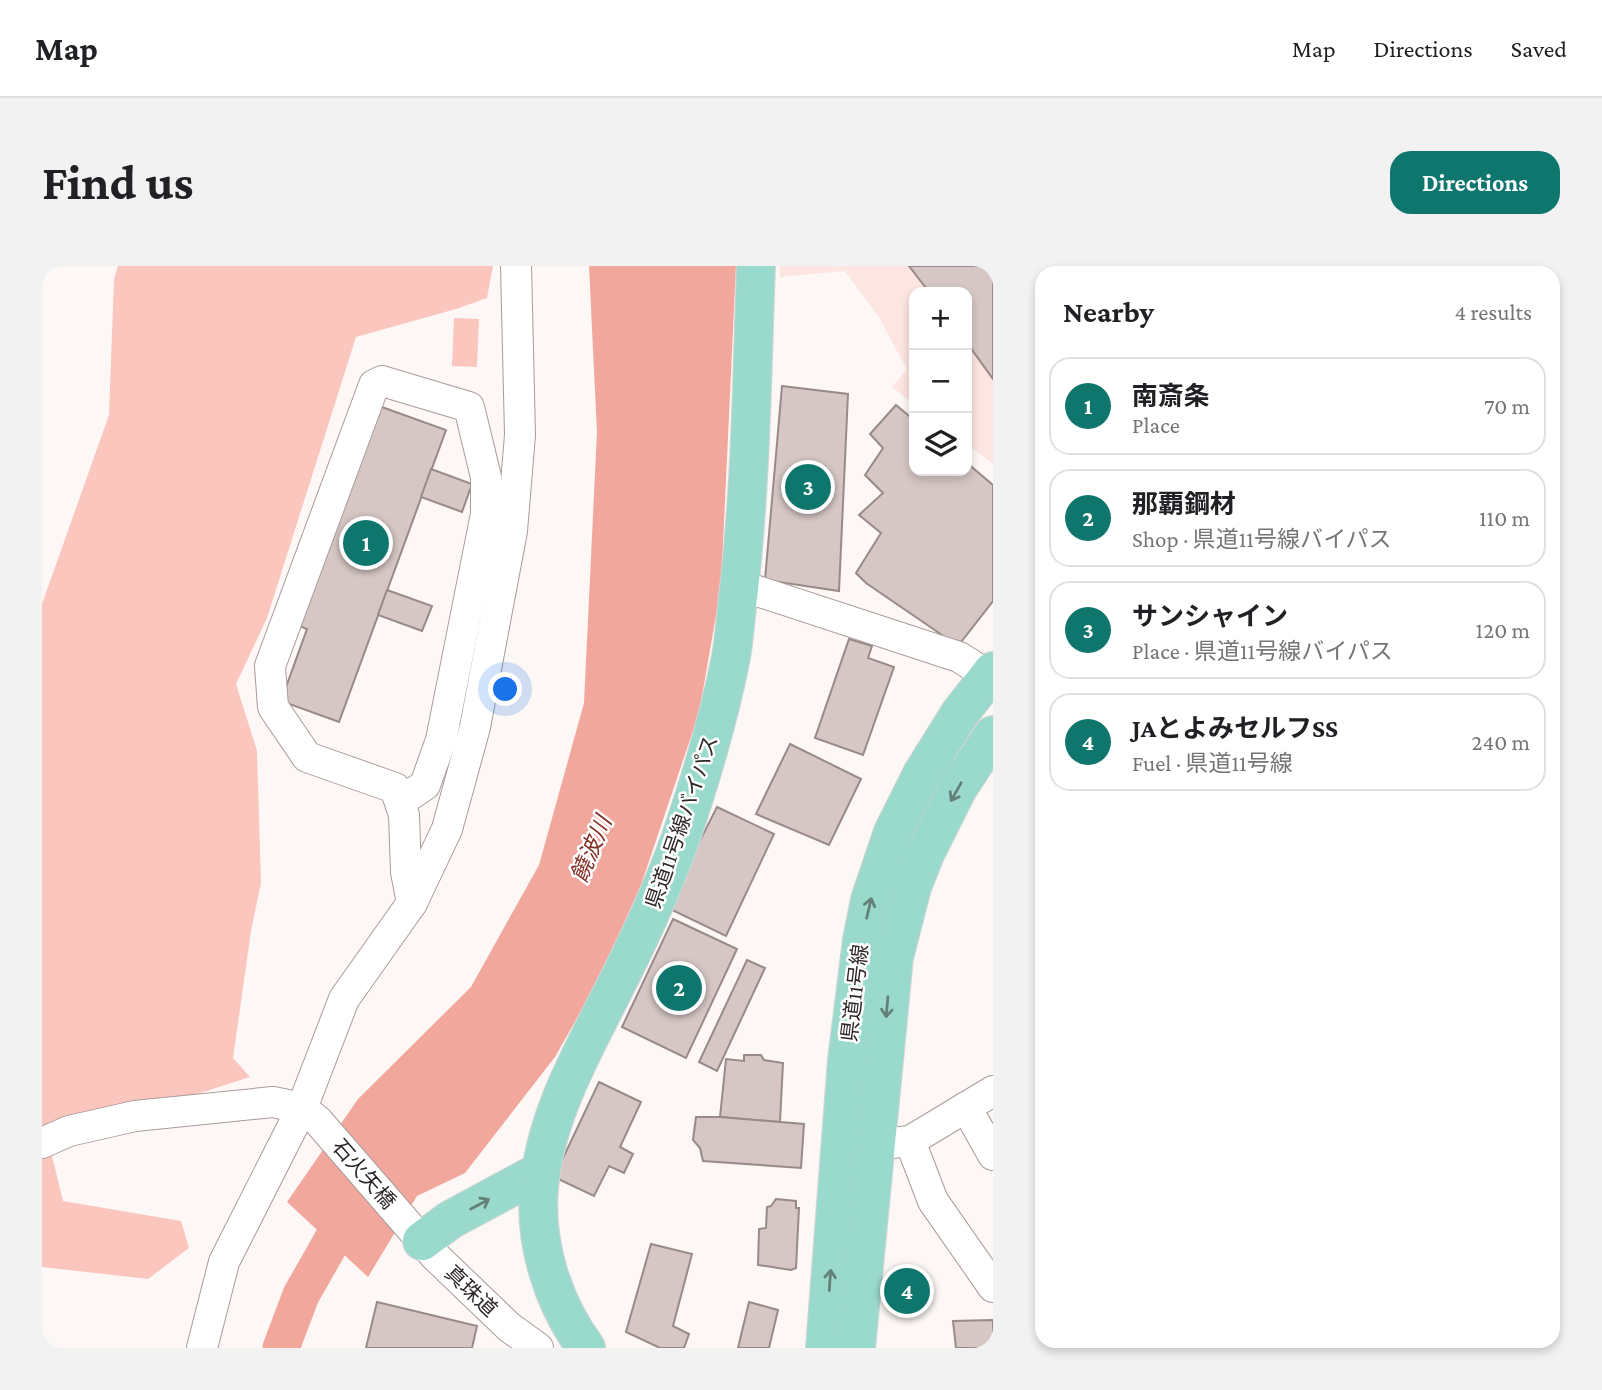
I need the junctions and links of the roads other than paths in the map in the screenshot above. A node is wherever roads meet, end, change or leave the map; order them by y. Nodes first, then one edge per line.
1 (516, 266) edge
2 (756, 266) edge
3 (739, 586) junction
4 (991, 673) edge
5 (993, 735) edge
6 (401, 801) junction
7 (412, 903) junction
8 (993, 1091) edge
9 (966, 1107) junction
10 (310, 1114) junction
11 (892, 1141) junction
12 (42, 1143) edge
13 (993, 1155) edge
14 (541, 1171) junction
15 (416, 1234) junction
16 (993, 1287) edge
17 (202, 1348) edge
18 (538, 1348) edge
19 (586, 1348) edge
20 (825, 1348) edge
21 (856, 1348) edge

1 - 7 street
2 - 3 main road, 県道11号線バイパス
3 - 4 street
3 - 14 main road, 県道11号線バイパス
20 -> 4 main road, 県道11号線
5 -> 11 main road, 県道11号線
6 - 6 street
6 - 7 street
7 - 10 street
8 - 9 street
9 - 11 street
9 - 13 street
10 - 12 street
10 - 15 street, 石火矢橋
10 - 17 street
11 - 16 street
11 - 21 main road, 県道11号線
15 -> 14 main road
14 - 19 main road, 県道11号線バイパス
15 - 18 street, 真珠道

